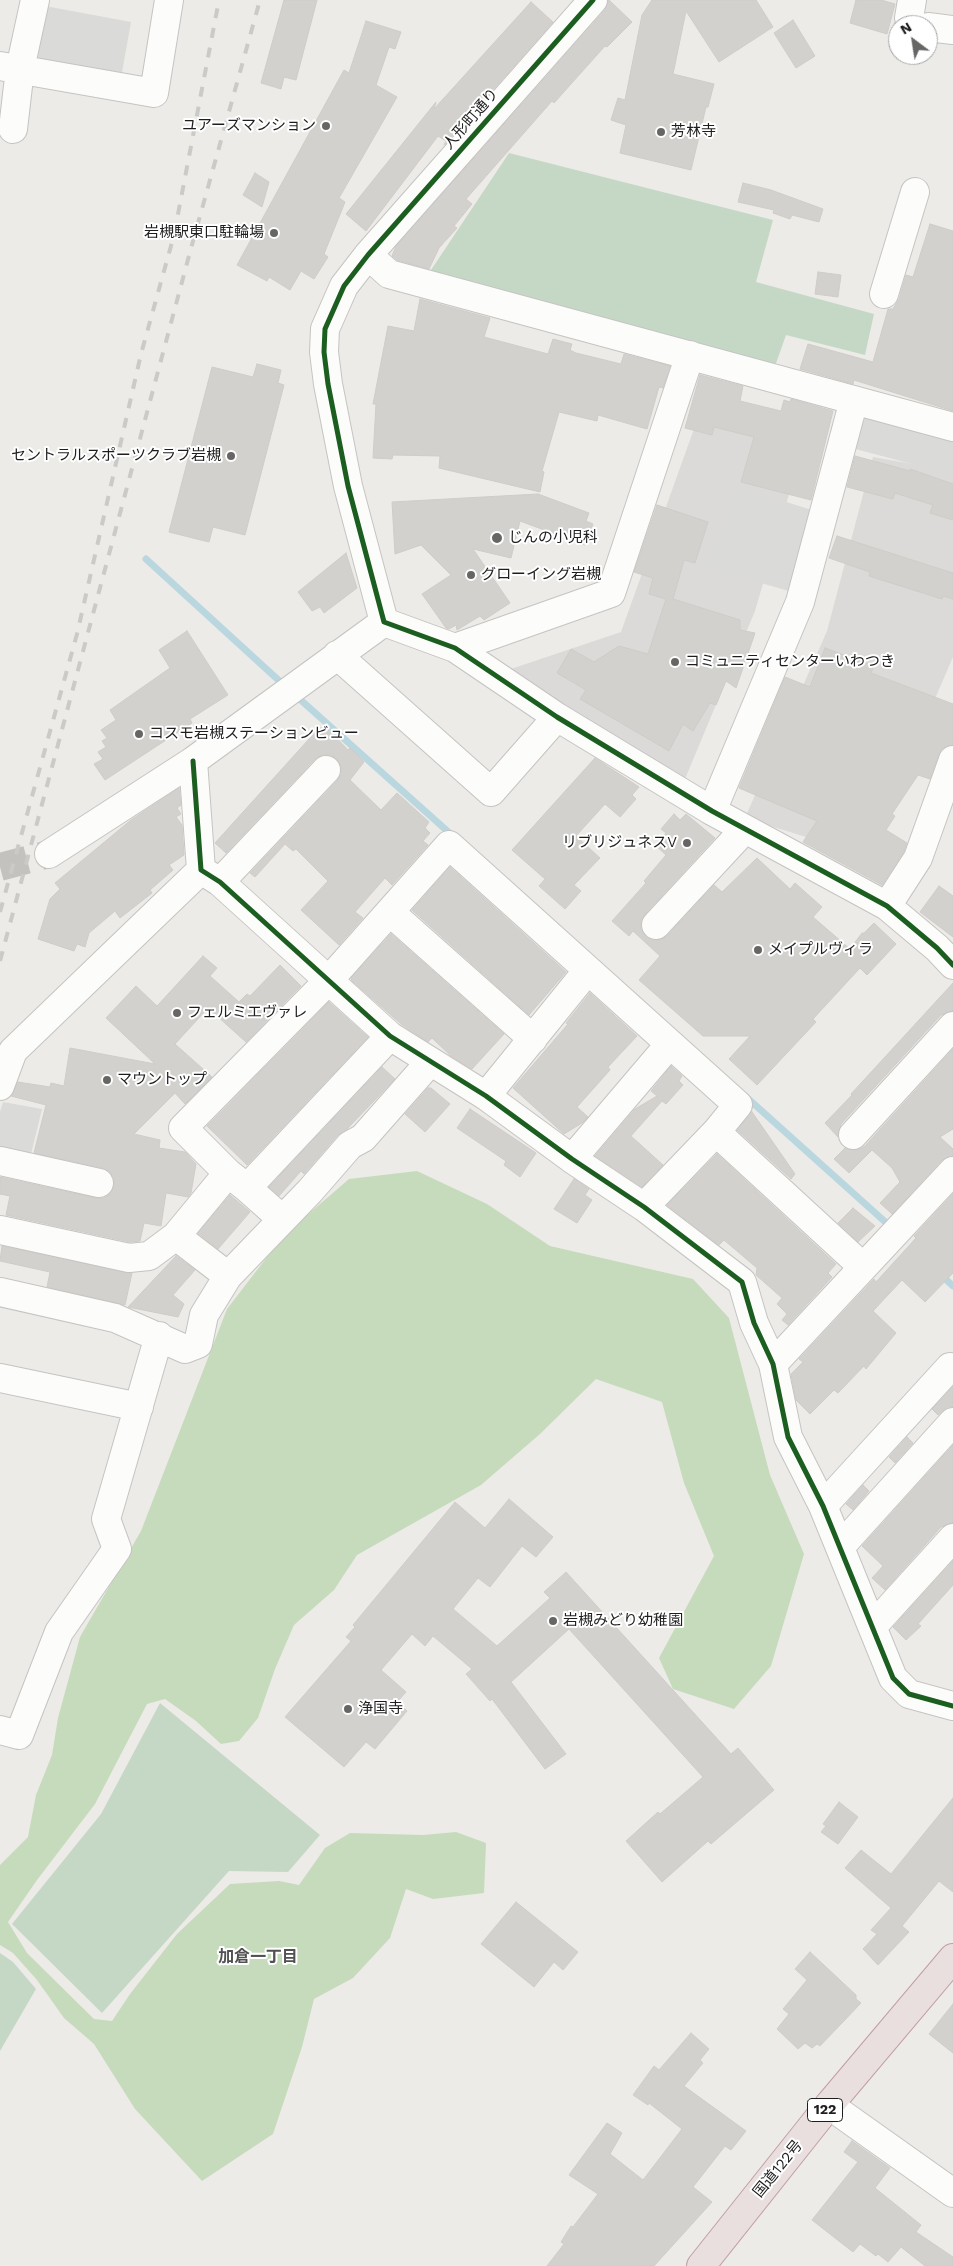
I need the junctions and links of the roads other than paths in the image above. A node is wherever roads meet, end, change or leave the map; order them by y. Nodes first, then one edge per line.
1 (35, 0) edge
2 (169, 0) edge
3 (593, 0) edge
4 (912, 0) edge
5 (910, 15) edge
6 (938, 28) edge
7 (953, 30) edge
8 (10, 68) edge
9 (13, 129) dead end
10 (915, 192) dead end
11 (368, 255) junction
12 (884, 294) dead end
13 (690, 356) junction
14 (854, 400) junction
15 (953, 427) edge
16 (384, 622) junction
17 (455, 648) junction
18 (338, 656) junction
19 (557, 717) junction
20 (953, 760) edge
21 (192, 761) junction
22 (326, 770) dead end
23 (712, 811) junction
24 (745, 829) junction
25 (49, 854) tunnel mouth
26 (211, 876) junction
27 (887, 906) junction
28 (391, 913) junction
29 (656, 925) dead end
30 (953, 965) edge
31 (588, 970) junction
32 (329, 980) junction
33 (953, 1026) edge
34 (390, 1036) junction
35 (533, 1039) junction
36 (669, 1045) junction
37 (430, 1062) junction
38 (0, 1086) edge
39 (486, 1096) junction
40 (716, 1132) junction
41 (853, 1135) dead end
42 (572, 1159) junction
43 (0, 1161) edge
44 (953, 1170) edge
45 (237, 1180) junction
46 (99, 1183) dead end
47 (644, 1207) junction
48 (282, 1220) junction
49 (0, 1230) edge
50 (176, 1236) junction
51 (863, 1267) junction
52 (228, 1276) junction
53 (0, 1292) edge
54 (159, 1336) junction
55 (773, 1364) junction
56 (950, 1367) dead end
57 (0, 1378) edge
58 (139, 1407) junction
59 (953, 1422) edge
60 (823, 1506) junction
61 (953, 1538) edge
62 (840, 1547) junction
63 (873, 1626) junction
64 (953, 1706) edge
65 (0, 1730) edge
66 (953, 1958) edge
67 (829, 2105) junction
68 (953, 2193) edge
69 (701, 2266) edge

1 - 8 street
2 - 8 street
3 - 11 street, 人形町通り
4 - 5 street
6 - 7 street
8 - 9 street
10 - 12 street
11 - 13 street
11 - 16 street, 人形町通り
13 - 14 street
13 - 17 street
14 - 15 street
14 - 23 street
16 - 17 street
16 - 18 street
17 - 19 street
18 - 19 street
18 - 21 street
19 - 23 street
20 - 27 street
21 - 25 street
21 - 26 street
22 - 26 street
23 - 24 street
24 - 27 street
24 - 29 street
26 - 32 street
26 - 38 street
27 - 30 street
28 - 31 street
28 - 32 street
28 - 35 street
31 - 35 street
31 - 36 street
32 - 34 street
32 - 45 street
33 - 41 street
34 - 37 street
34 - 45 street
35 - 39 street
36 - 40 street
36 - 42 street
37 - 39 street
37 - 48 street
39 - 42 street
40 - 47 street
40 - 51 street
42 - 47 street
43 - 46 street
44 - 51 street
45 - 48 street
45 - 50 street
47 - 55 street
48 - 52 street
49 - 50 street
50 - 52 street
51 - 55 street
52 - 54 street
53 - 54 street
54 - 58 street
55 - 60 street
56 - 60 street
57 - 58 street
58 - 65 street
59 - 62 street
60 - 62 street
61 - 63 street
62 - 63 street
63 - 64 street
66 - 67 highway, 国道122号 / 122
67 - 68 street
67 - 69 highway, 国道122号 / 122

